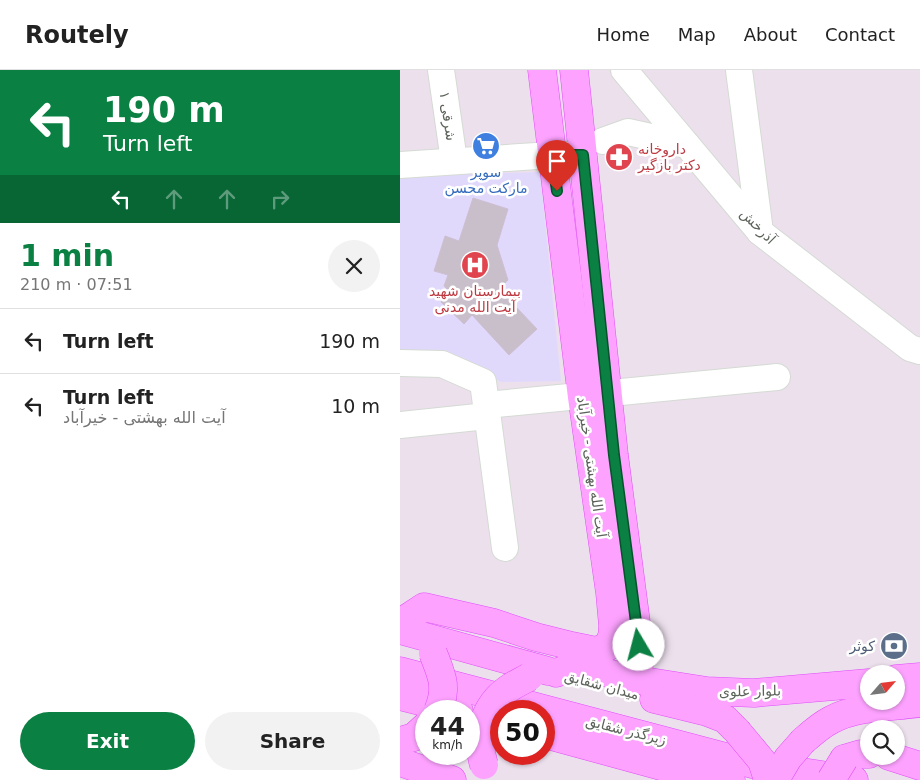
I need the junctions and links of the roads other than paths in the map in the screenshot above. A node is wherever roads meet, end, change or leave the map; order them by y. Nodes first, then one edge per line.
1 (441, 70) edge
2 (542, 70) edge
3 (574, 70) edge
4 (624, 70) edge
5 (739, 70) edge
6 (687, 145) junction
7 (593, 148) junction
8 (552, 155) junction
9 (454, 161) junction
10 (400, 165) edge
11 (760, 232) junction
12 (920, 352) edge
13 (400, 363) edge
14 (777, 378) dead end
15 (595, 396) junction
16 (485, 401) junction
17 (400, 424) edge
18 (505, 548) dead end
19 (400, 623) edge
20 (400, 630) edge
21 (400, 671) edge
22 (544, 674) junction
23 (920, 677) edge
24 (905, 678) edge
25 (631, 679) junction
26 (860, 683) edge
27 (400, 696) edge
28 (416, 700) edge
29 (443, 700) edge
30 (920, 703) edge
31 (555, 737) edge
32 (905, 761) edge
33 (400, 762) edge
34 (920, 766) edge
35 (846, 770) edge
36 (488, 773) edge
37 (433, 778) edge
38 (731, 780) edge
39 (768, 780) edge
40 (775, 780) edge

1 - 9 street, شرقی ۱
2 - 8 main road, آیت الله بهشتی - خیرآباد
3 - 7 main road, آیت الله بهشتی - خیرآباد
4 - 6 street, آذرخش
5 - 11 street
6 - 7 street
6 - 11 street, آذرخش
7 - 8 street
7 - 15 main road, آیت الله بهشتی - خیرآباد
8 - 9 street
8 - 15 main road, آیت الله بهشتی - خیرآباد
9 - 10 street
11 - 12 street, آذرخش
13 - 16 street
14 - 15 street
15 - 16 street
15 - 19 main road, آیت الله بهشتی - خیرآباد
15 - 25 main road, آیت الله بهشتی - خیرآباد
16 - 17 street
16 - 18 street
20 - 22 main road, میدان شقایق
20 - 29 main road, bridge
21 - 35 main road, زیرگذر شقایق
22 - 25 main road, بلوار علوی
22 - 36 main road, bridge
22 - 39 main road, میدان شقایق, bridge
23 - 24 main road
25 - 26 main road, بلوار علوی
27 - 28 main road
30 - 40 main road, bridge
31 - 38 main road, زیرگذر شقایق
32 - 34 main road
33 - 37 main road

